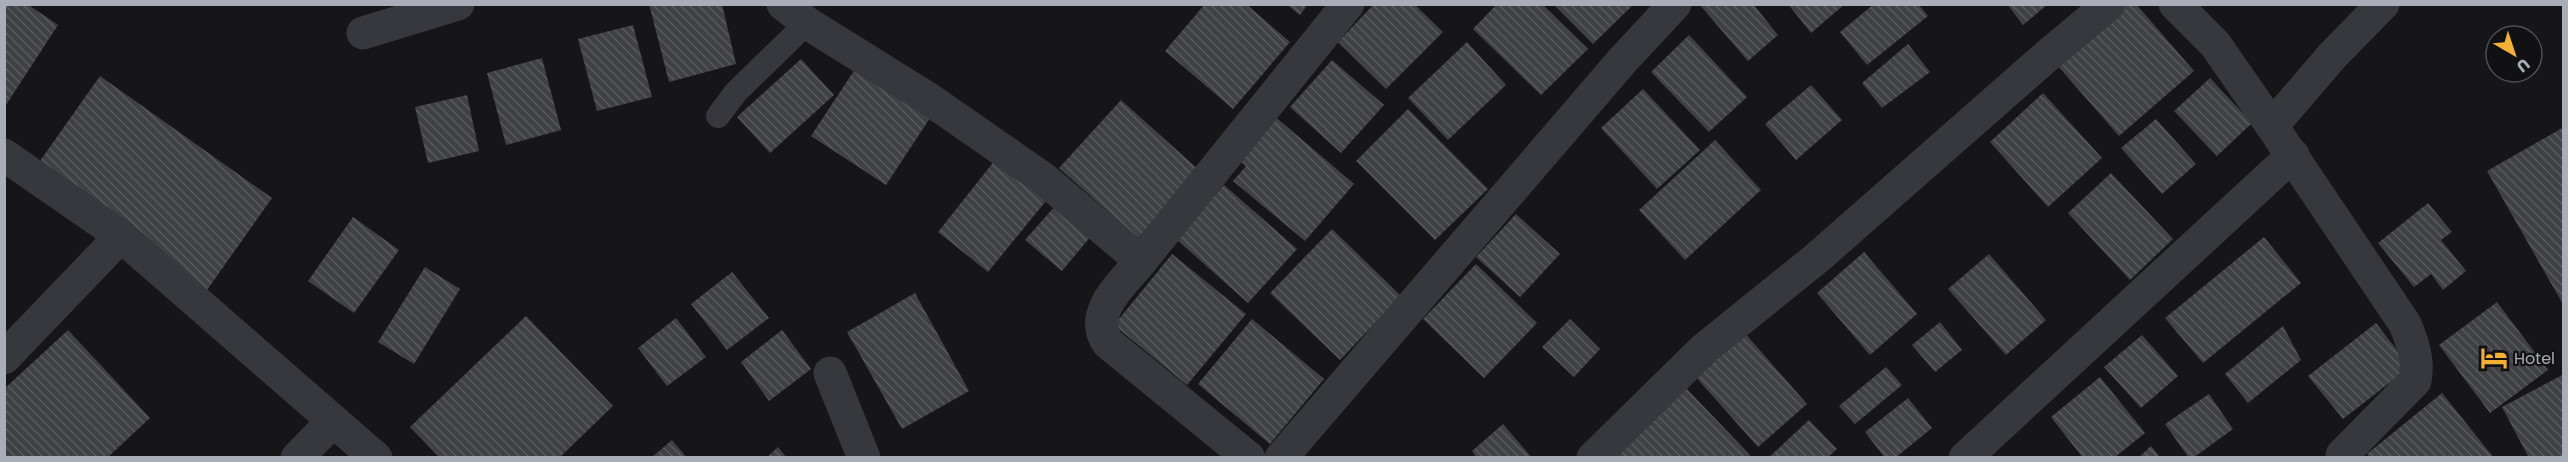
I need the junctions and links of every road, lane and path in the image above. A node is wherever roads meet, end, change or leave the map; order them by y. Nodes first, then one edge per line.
1 (458, 4) edge
2 (1348, 4) edge
3 (1675, 4) edge
4 (2109, 4) edge
5 (2175, 4) edge
6 (2368, 10) edge
7 (795, 14) edge
8 (363, 33) dead end
9 (718, 116) dead end
10 (2272, 126) junction
11 (4, 155) edge
12 (2293, 155) junction
13 (121, 236) junction
14 (1141, 261) junction
15 (4, 358) edge
16 (830, 373) dead end
17 (332, 422) junction
18 (2342, 457) edge
19 (297, 458) edge
20 (375, 458) edge
21 (864, 458) edge
22 (1249, 458) edge
23 (1281, 458) edge
24 (1593, 458) edge
25 (1965, 458) edge

1 - 8 street
2 - 14 street
3 - 23 street
4 - 24 street
5 - 10 street
6 - 10 street
7 - 9 lane
7 - 14 street
10 - 12 street
11 - 13 street
12 - 18 street
12 - 25 street
13 - 15 street
13 - 17 street
14 - 22 street
16 - 21 street
17 - 19 street
17 - 20 street

